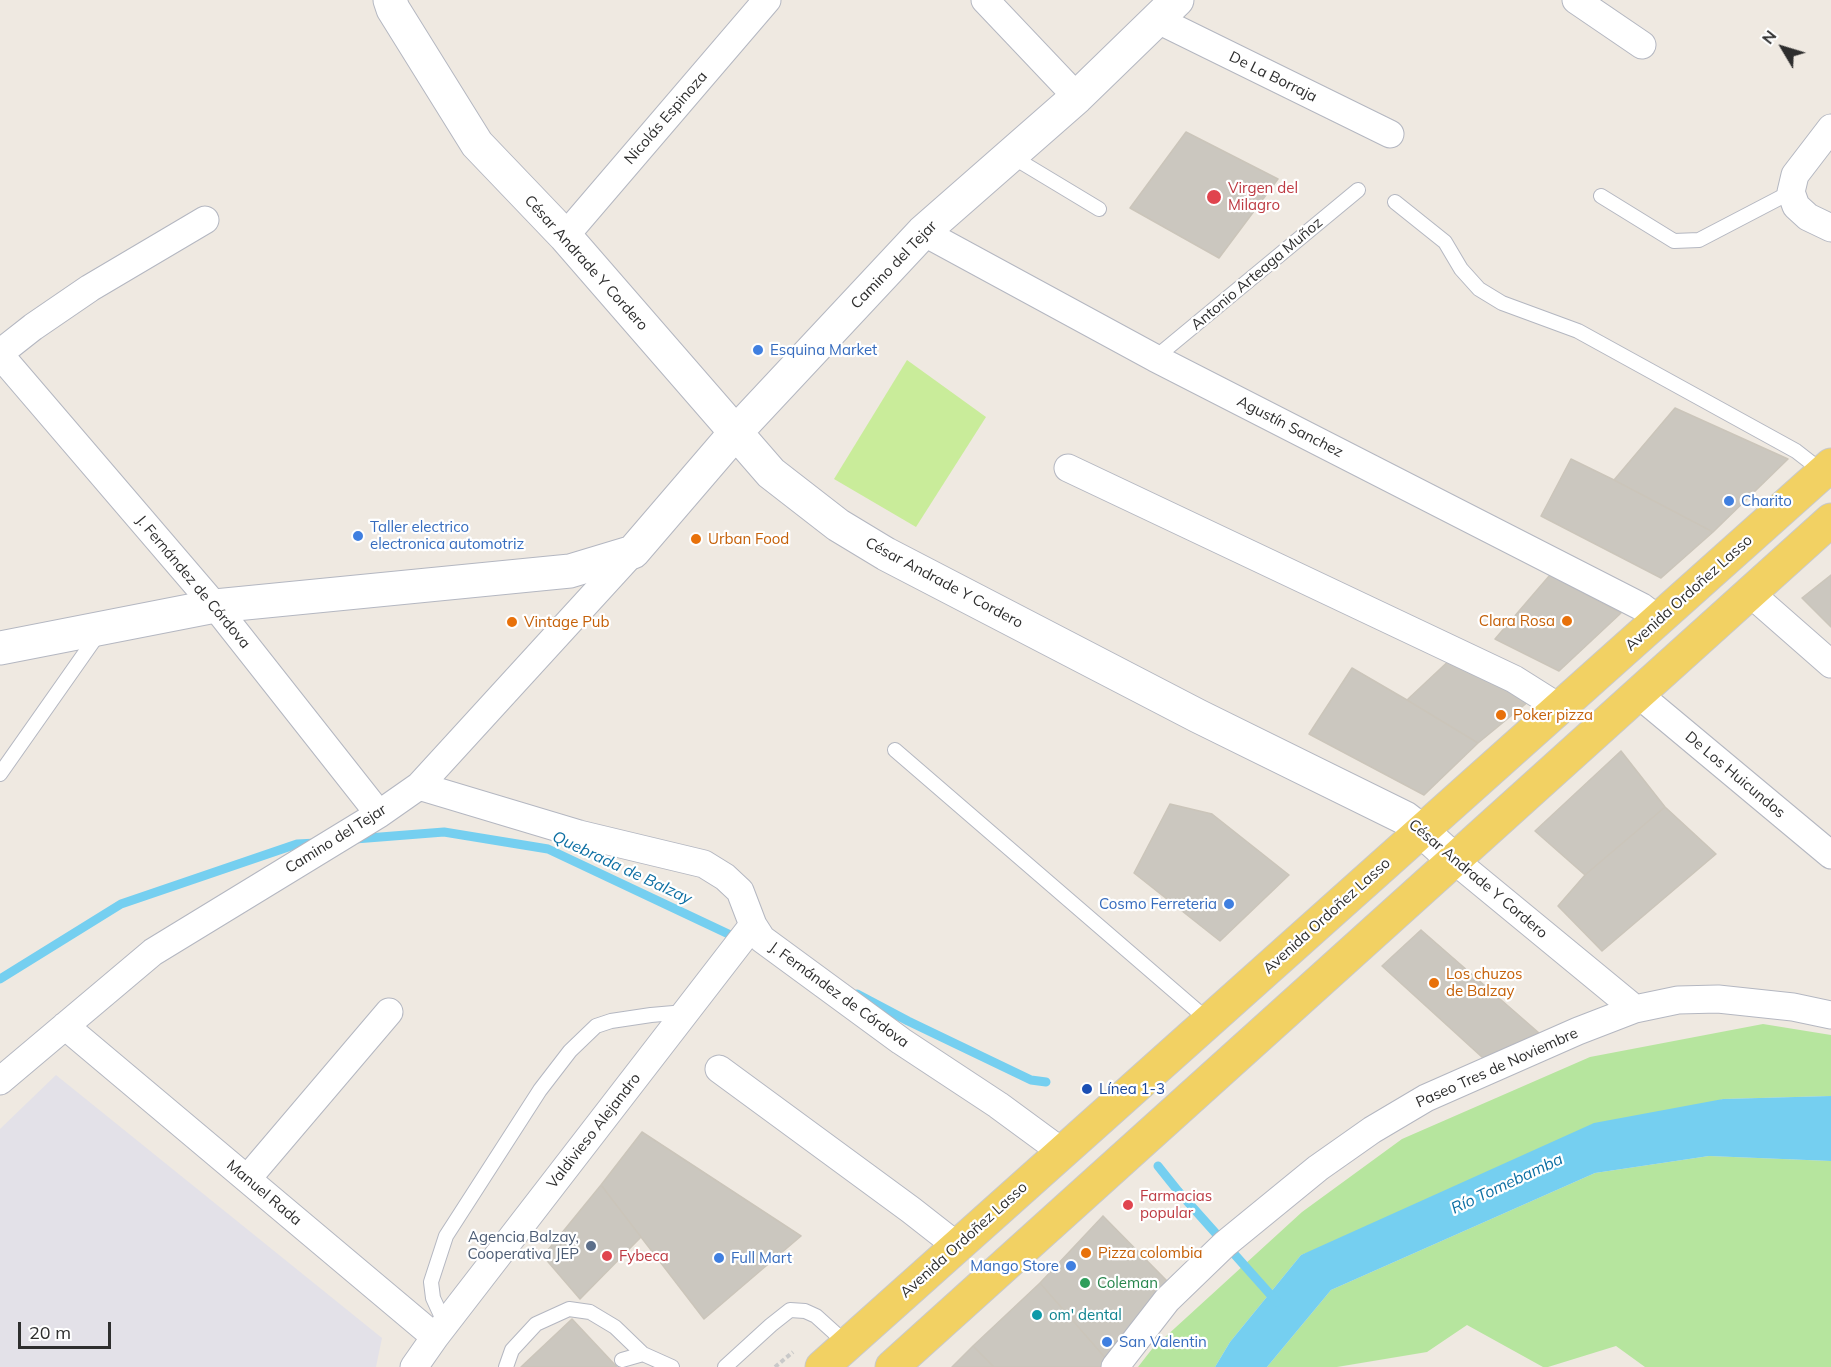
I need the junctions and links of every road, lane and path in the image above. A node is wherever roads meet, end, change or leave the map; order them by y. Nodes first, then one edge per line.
1 (767, 0) edge
2 (985, 0) edge
3 (1576, 0) edge
4 (395, 3) edge
5 (1166, 10) edge
6 (1642, 45) dead end
7 (1077, 98) junction
8 (1831, 128) edge
9 (1390, 134) dead end
10 (1010, 156) junction
11 (1358, 190) dead end
12 (1791, 192) junction
13 (1601, 196) dead end
14 (1395, 202) dead end
15 (1099, 209) dead end
16 (205, 220) dead end
17 (1831, 228) edge
18 (923, 232) junction
19 (565, 236) junction
20 (0, 354) edge
21 (1155, 358) junction
22 (736, 432) junction
23 (1068, 468) dead end
24 (1827, 469) edge
25 (1831, 520) edge
26 (633, 552) junction
27 (1750, 593) junction
28 (215, 606) junction
29 (1659, 620) junction
30 (102, 629) junction
31 (0, 648) edge
32 (1831, 664) edge
33 (1638, 694) junction
34 (1560, 708) junction
35 (895, 750) dead end
36 (0, 774) edge
37 (419, 786) junction
38 (379, 814) junction
39 (1422, 831) junction
40 (1831, 855) edge
41 (1454, 860) junction
42 (754, 933) junction
43 (1635, 1008) junction
44 (389, 1012) dead end
45 (686, 1012) junction
46 (1831, 1015) edge
47 (1209, 1021) junction
48 (65, 1026) junction
49 (719, 1069) dead end
50 (0, 1081) edge
51 (1062, 1152) junction
52 (247, 1179) junction
53 (957, 1246) junction
54 (440, 1330) junction
55 (847, 1344) junction
56 (643, 1354) junction
57 (622, 1360) dead end
58 (414, 1367) edge
59 (506, 1367) edge
60 (672, 1367) edge
61 (725, 1367) edge
62 (822, 1367) edge
63 (892, 1367) edge
64 (1115, 1367) edge

1 - 19 street, Nicolás Espinoza
2 - 7 street
3 - 6 street
4 - 19 street, César Andrade Y Cordero
5 - 7 street, Camino del Tejar
5 - 9 street, De La Borraja
7 - 10 street, Camino del Tejar
8 - 12 street
10 - 15 lane
10 - 18 street, Camino del Tejar
11 - 21 lane, Antonio Arteaga Muñoz
12 - 13 lane
12 - 17 street
14 - 24 lane
16 - 20 street
18 - 21 street, Agustín Sanchez
18 - 22 street, Camino del Tejar
19 - 22 street, César Andrade Y Cordero
20 - 28 street, J. Fernández de Córdova
21 - 29 street, Agustín Sanchez
22 - 26 street, Camino del Tejar
22 - 39 street, César Andrade Y Cordero
23 - 34 street
24 - 29 main road, Avenida Ordoñez Lasso
25 - 27 main road
26 - 28 street
26 - 37 street, Camino del Tejar
27 - 32 street
27 - 33 main road
28 - 30 street
28 - 38 street, J. Fernández de Córdova
29 - 34 main road, Avenida Ordoñez Lasso
30 - 31 street
30 - 36 lane
33 - 40 street, De Los Huicundos
33 - 41 main road
34 - 39 main road, Avenida Ordoñez Lasso
35 - 47 lane
37 - 38 street, Camino del Tejar
37 - 42 street
38 - 48 street, Camino del Tejar
39 - 41 street, César Andrade Y Cordero
39 - 47 main road, Avenida Ordoñez Lasso
41 - 43 street, César Andrade Y Cordero
41 - 63 main road
42 - 45 street, Valdivieso Alejandro
42 - 51 street, J. Fernández de Córdova
43 - 46 street, Paseo Tres de Noviembre
43 - 64 street, Paseo Tres de Noviembre
44 - 52 street
45 - 54 street, Valdivieso Alejandro
45 - 54 lane
47 - 51 main road, Avenida Ordoñez Lasso
48 - 50 street, Camino del Tejar
48 - 52 street, Manuel Rada
49 - 53 street
51 - 53 main road, Avenida Ordoñez Lasso
52 - 54 street, Manuel Rada
53 - 55 main road, Avenida Ordoñez Lasso
54 - 58 street
55 - 61 lane
55 - 62 main road, Avenida Ordoñez Lasso
56 - 57 lane
56 - 59 lane
56 - 60 lane

